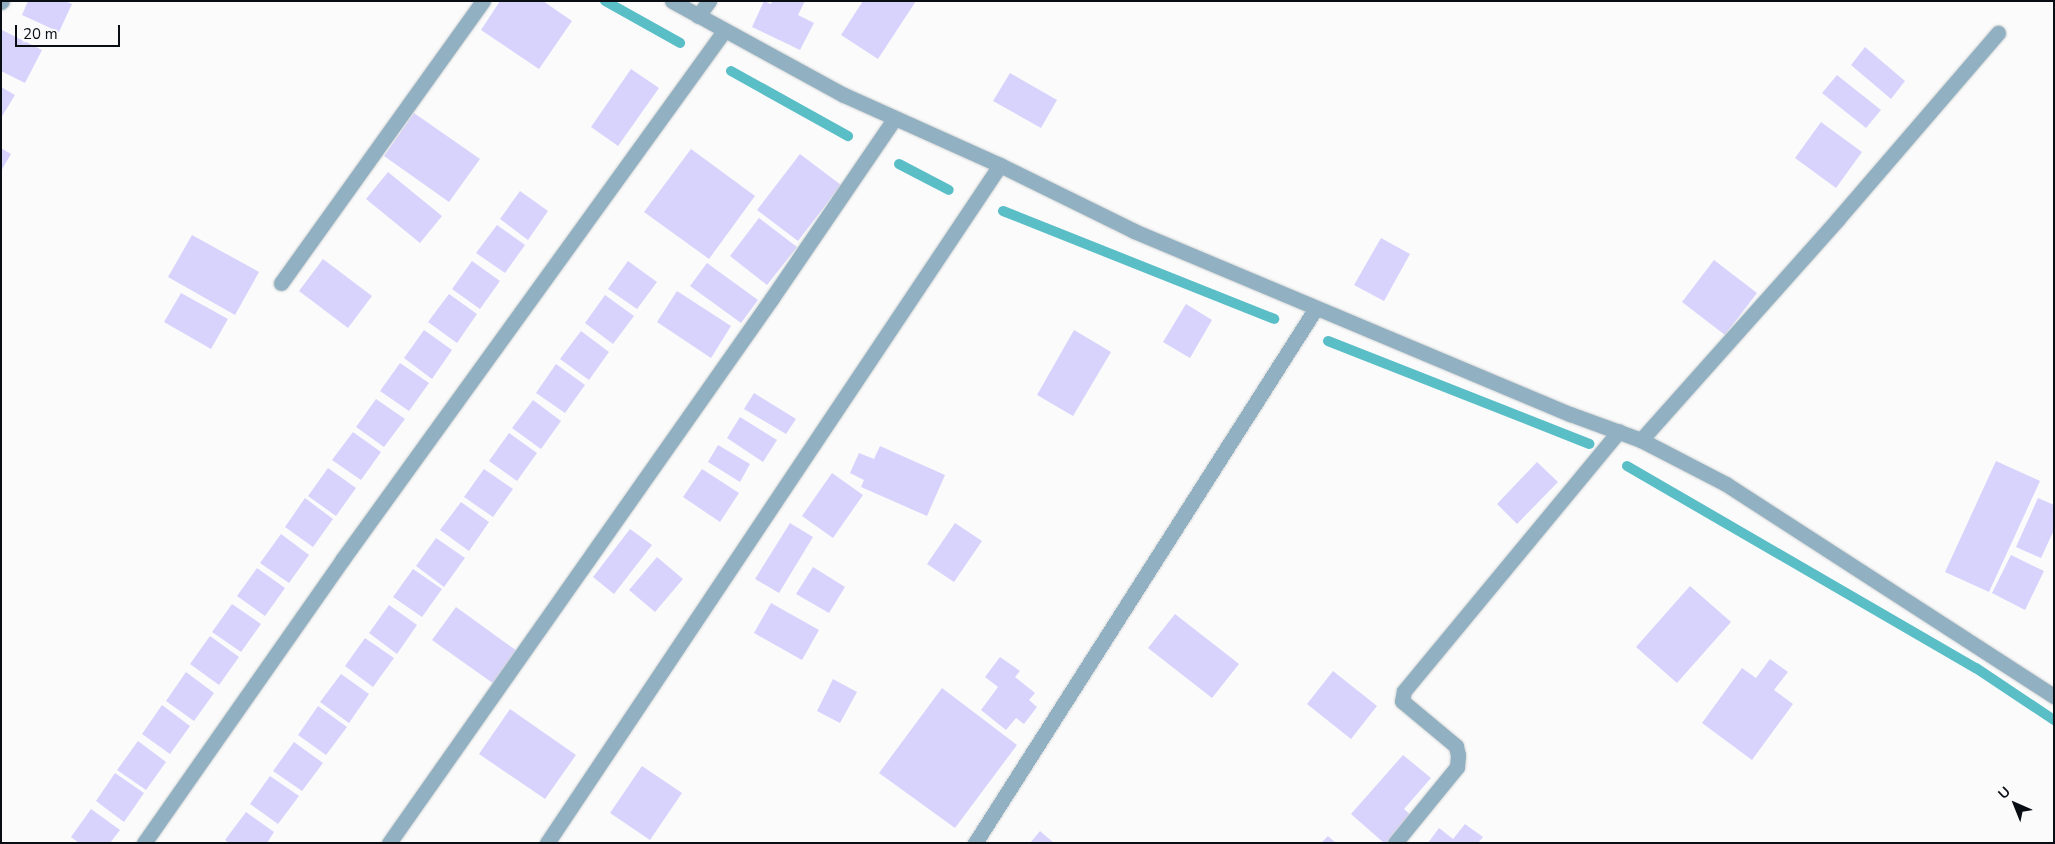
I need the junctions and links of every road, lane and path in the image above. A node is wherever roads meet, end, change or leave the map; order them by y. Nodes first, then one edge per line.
1 (483, 1) edge
2 (672, 1) edge
3 (709, 1) edge
4 (698, 16) junction
5 (724, 31) junction
6 (1998, 33) dead end
7 (894, 119) junction
8 (1000, 165) junction
9 (281, 283) dead end
10 (1316, 308) junction
11 (1619, 431) junction
12 (1641, 440) junction
13 (2054, 696) edge
14 (144, 843) edge
15 (389, 843) edge
16 (547, 843) edge
17 (975, 843) edge
18 (1395, 843) edge

1 - 9 street
2 - 4 street
3 - 4 street
4 - 5 street
5 - 7 street
5 - 14 street
6 - 12 street
7 - 8 street
7 - 15 street
8 - 10 street
8 - 16 street
10 - 11 street
10 - 17 street
11 - 12 street
11 - 18 street
12 - 13 street

